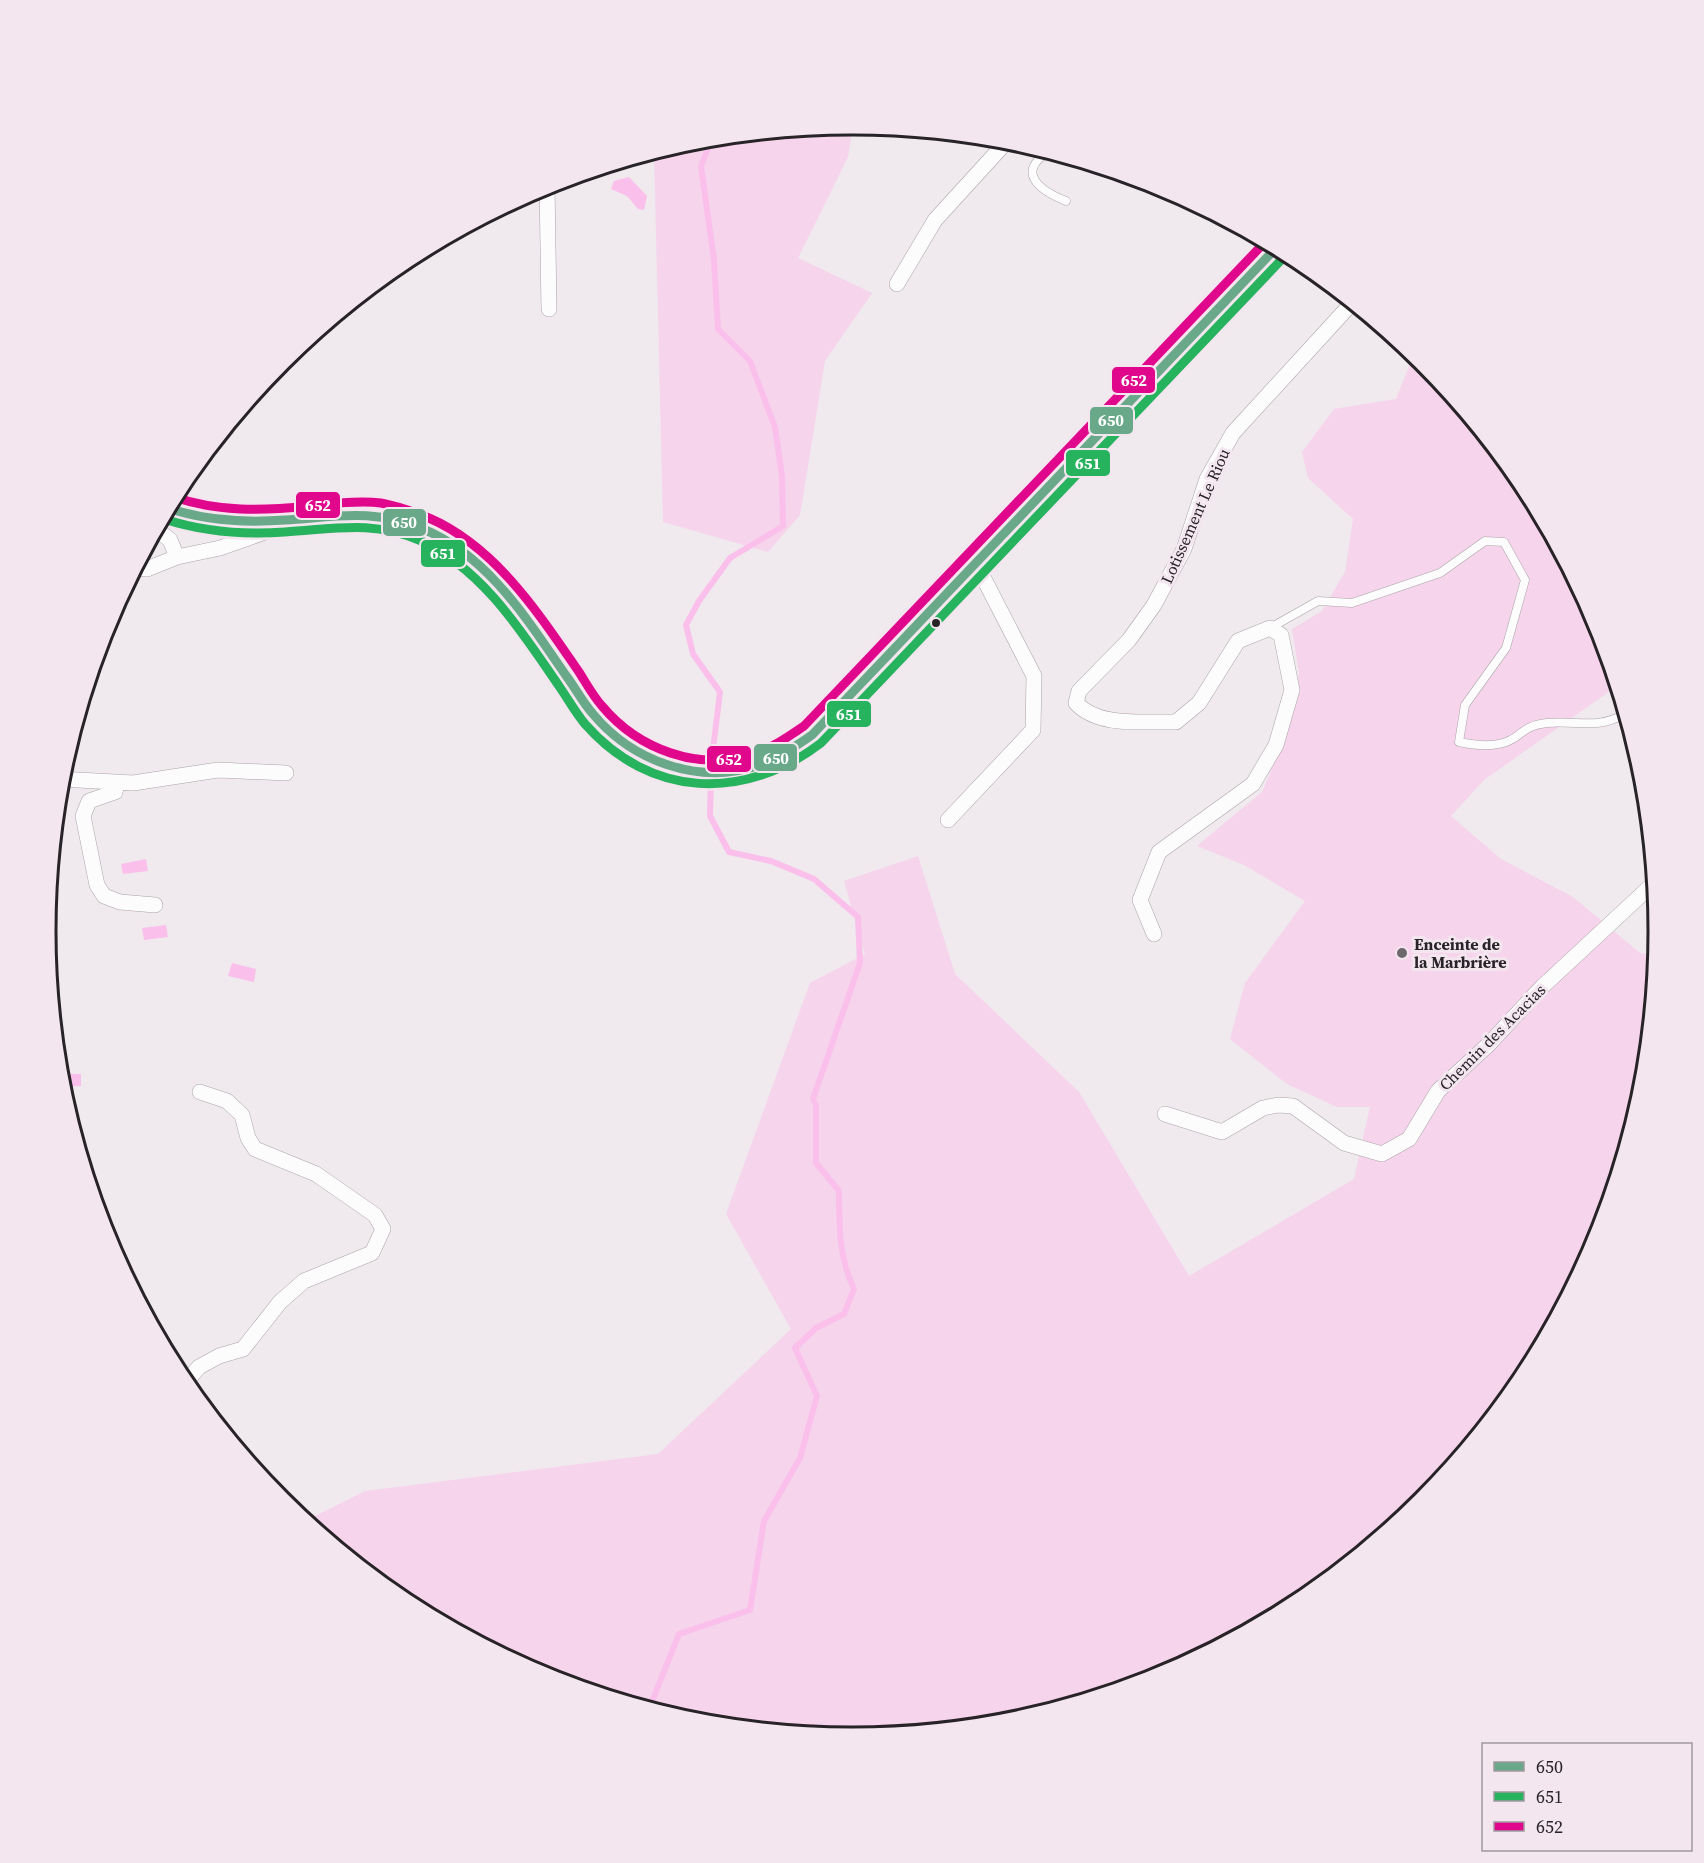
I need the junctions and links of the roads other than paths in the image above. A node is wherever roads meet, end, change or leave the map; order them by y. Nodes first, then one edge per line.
1 (1000, 149) edge
2 (1039, 157) edge
3 (547, 196) edge
4 (1066, 201) dead end
5 (1270, 254) edge
6 (897, 284) dead end
7 (1347, 308) edge
8 (549, 309) dead end
9 (176, 510) edge
10 (300, 519) junction
11 (162, 534) edge
12 (177, 557) junction
13 (974, 567) junction
14 (143, 569) edge
15 (1270, 628) junction
16 (1619, 717) edge
17 (286, 773) dead end
18 (70, 779) edge
19 (117, 783) junction
20 (948, 819) dead end
21 (1647, 889) edge
22 (155, 905) dead end
23 (1154, 934) dead end
24 (200, 1092) dead end
25 (1165, 1114) dead end
26 (191, 1376) edge

1 - 6 street
2 - 4 lane
3 - 8 street
5 - 13 main road
7 - 15 street, Lotissement Le Riou
9 - 10 main road
10 - 12 street
10 - 13 main road
11 - 12 street
12 - 14 street
13 - 20 street
15 - 16 lane
15 - 23 street
17 - 19 street
18 - 19 street
19 - 22 street
21 - 25 street, Chemin des Acacias
24 - 26 street

